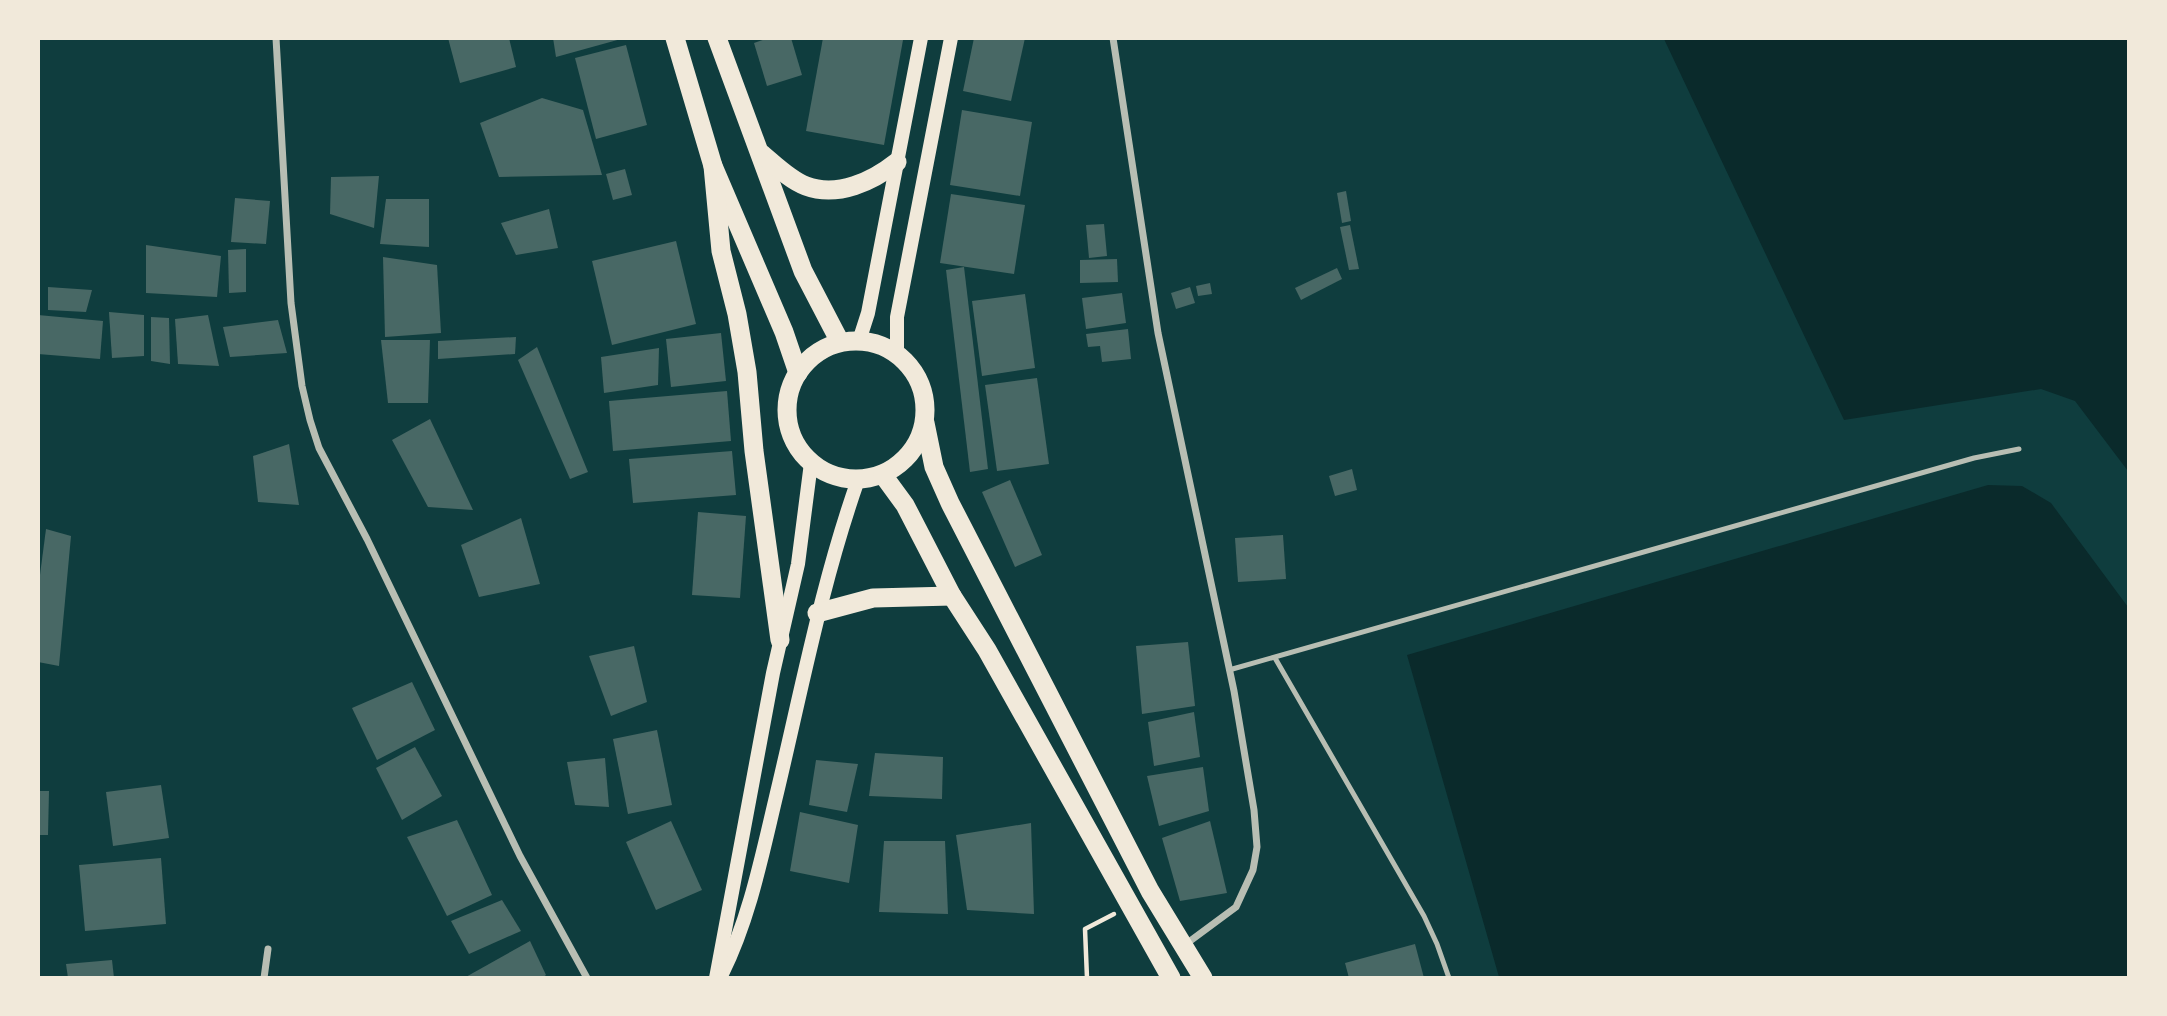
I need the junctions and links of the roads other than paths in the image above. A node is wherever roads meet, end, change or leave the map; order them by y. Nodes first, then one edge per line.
1 (276, 38) edge
2 (675, 38) edge
3 (717, 38) edge
4 (920, 38) edge
5 (951, 38) edge
6 (1113, 38) edge
7 (760, 152) junction
8 (897, 162) junction
9 (713, 166) junction
10 (850, 342) junction
11 (897, 353) junction
12 (798, 373) junction
13 (925, 423) junction
14 (2019, 449) dead end
15 (811, 463) junction
16 (883, 475) junction
17 (858, 480) junction
18 (953, 596) junction
19 (817, 614) junction
20 (780, 640) junction
21 (1275, 658) junction
22 (1229, 670) junction
23 (1150, 891) junction
24 (1130, 905) junction
25 (1184, 946) junction
26 (268, 949) dead end
27 (264, 978) edge
28 (587, 978) edge
29 (718, 978) edge
30 (1171, 978) edge
31 (1203, 978) edge
32 (1449, 978) edge

1 - 28 street
2 - 9 highway
3 - 7 highway
4 - 8 main road
5 - 11 main road
6 - 22 street
7 - 8 highway
7 - 10 highway
8 - 10 main road
9 - 12 highway
9 - 20 highway
10 - 11 highway
10 - 12 highway
11 - 13 highway
12 - 15 highway
13 - 16 highway
13 - 23 highway
14 - 21 lane
15 - 17 highway
15 - 20 main road
16 - 17 highway
16 - 18 highway
17 - 19 main road
18 - 19 highway
18 - 24 highway
19 - 29 main road
20 - 29 main road
21 - 22 lane
21 - 32 lane
22 - 25 street
23 - 24 highway
23 - 25 highway
24 - 30 highway
25 - 31 highway
26 - 27 street

